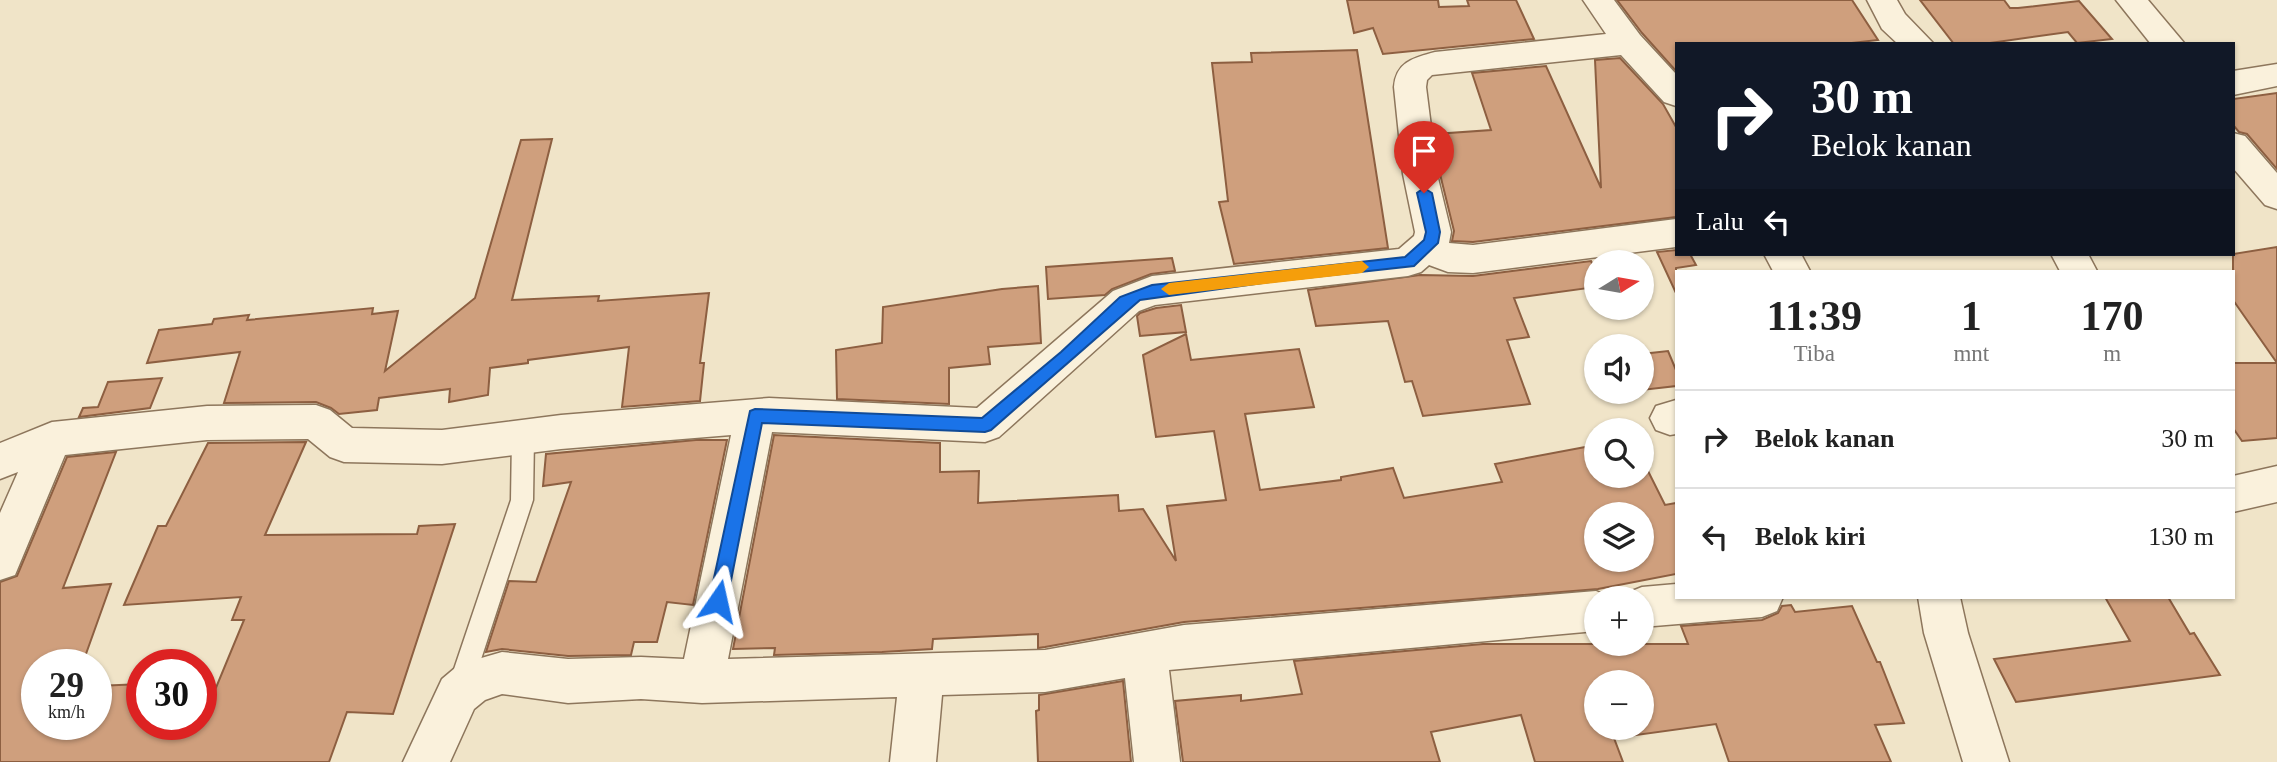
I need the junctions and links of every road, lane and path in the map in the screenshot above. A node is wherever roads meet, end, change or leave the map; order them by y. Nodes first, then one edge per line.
1 (1598, 0) edge
2 (1882, 0) edge
3 (2131, 0) edge
4 (1916, 42) edge
5 (2167, 42) edge
6 (1629, 43) junction
7 (2277, 75) edge
8 (2235, 83) edge
9 (1675, 92) edge
10 (2235, 147) edge
11 (2277, 196) edge
12 (1675, 233) edge
13 (1426, 248) junction
14 (755, 416) junction
15 (523, 437) junction
16 (51, 439) junction
17 (0, 461) edge
18 (2277, 484) edge
19 (2235, 494) edge
20 (0, 561) edge
21 (1738, 599) edge
22 (1939, 599) edge
23 (1654, 606) edge
24 (1584, 612) edge
25 (1145, 654) junction
26 (921, 676) junction
27 (702, 681) junction
28 (457, 694) junction
29 (426, 762) edge
30 (913, 762) edge
31 (1157, 762) edge
32 (1986, 762) edge

1 - 6 street
2 - 4 street
3 - 5 street
6 - 9 street
6 - 13 street
7 - 8 street
10 - 11 street
12 - 13 street
13 - 14 street
14 - 15 street
14 - 27 street
15 - 16 street
15 - 28 lane
16 - 17 street
16 - 20 street
18 - 19 street
21 - 23 street
22 - 32 street
24 - 25 street
25 - 26 street
25 - 31 street
26 - 27 street
26 - 30 street
27 - 28 street
28 - 29 street

